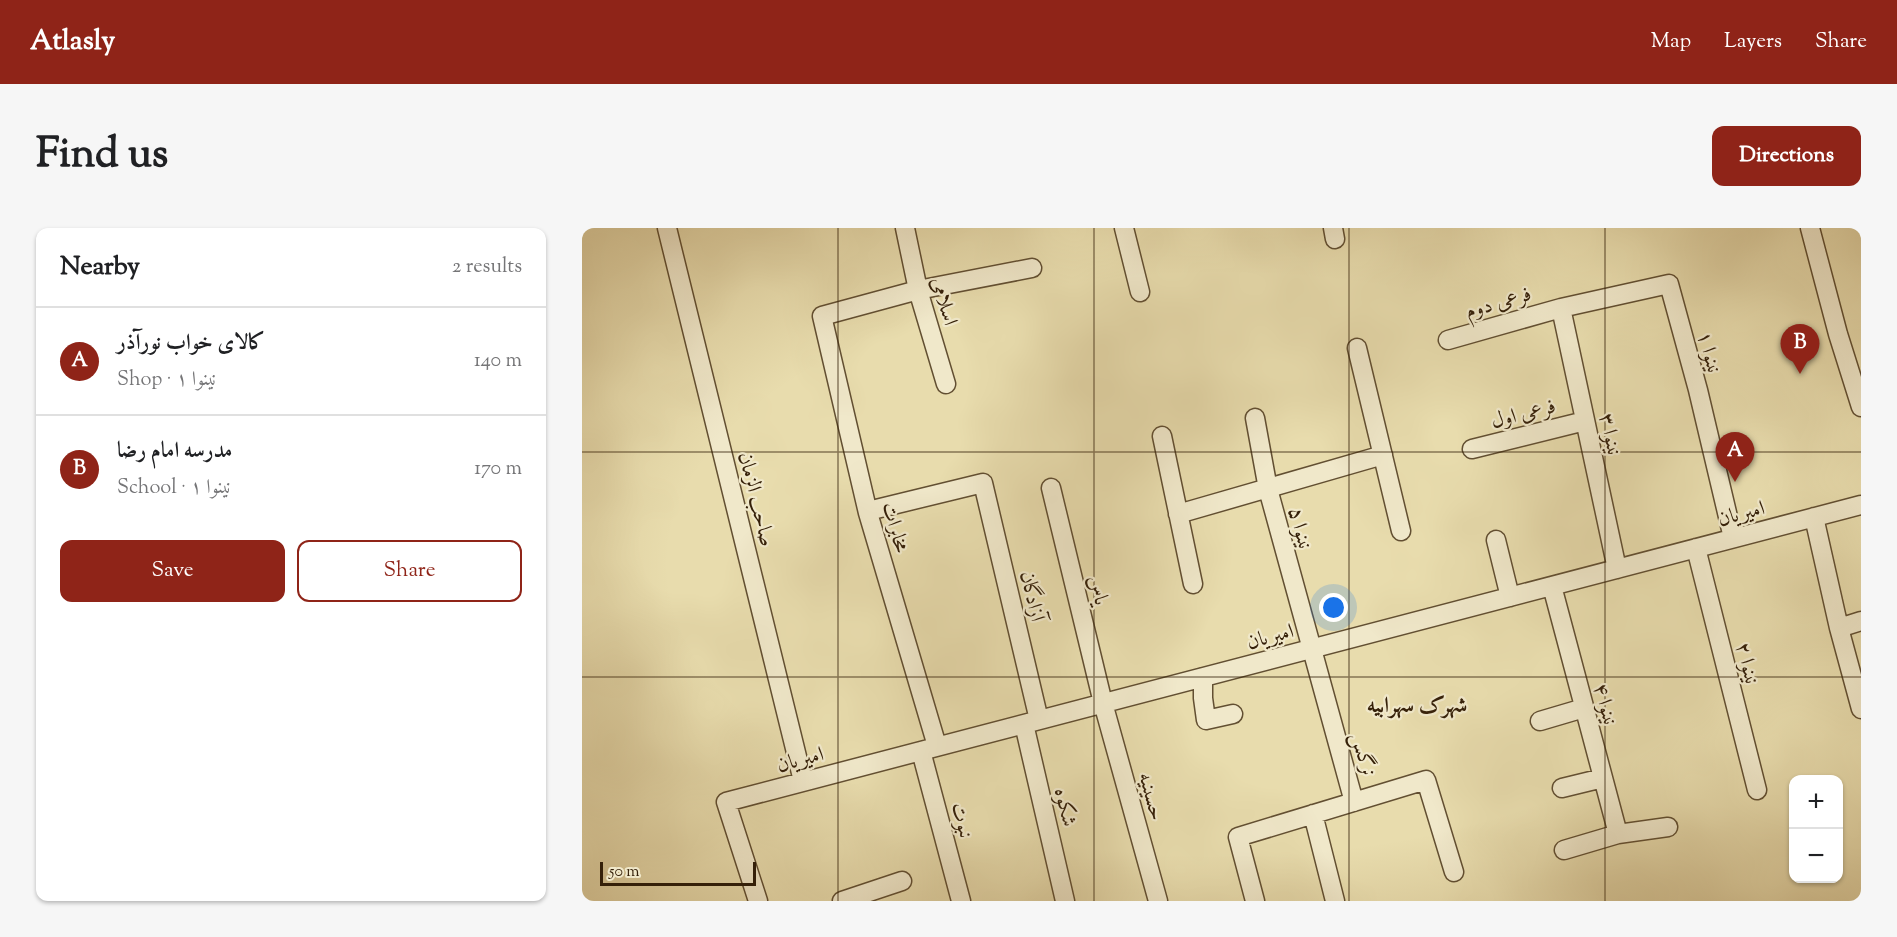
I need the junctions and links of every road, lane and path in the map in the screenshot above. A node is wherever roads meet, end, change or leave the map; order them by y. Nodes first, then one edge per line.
1 (666, 228) edge
2 (904, 228) edge
3 (1124, 228) edge
4 (1810, 228) edge
5 (1032, 268) dead end
6 (918, 290) junction
7 (1140, 292) dead end
8 (1561, 308) junction
9 (1448, 340) dead end
10 (1357, 348) dead end
11 (946, 384) dead end
12 (1861, 407) edge
13 (1255, 418) dead end
14 (1585, 421) junction
15 (1162, 436) dead end
16 (1473, 449) dead end
17 (1383, 455) junction
18 (1051, 488) dead end
19 (1268, 489) junction
20 (1861, 505) edge
21 (868, 511) junction
22 (1178, 514) junction
23 (1814, 517) junction
24 (1401, 531) dead end
25 (1733, 538) junction
26 (1496, 540) dead end
27 (1696, 548) junction
28 (1617, 569) junction
29 (1193, 584) dead end
30 (1552, 586) junction
31 (1510, 597) junction
32 (1861, 621) edge
33 (1839, 628) junction
34 (1310, 649) junction
35 (1203, 677) junction
36 (1103, 703) junction
37 (1584, 708) junction
38 (1861, 709) edge
39 (1233, 714) dead end
40 (1540, 721) dead end
41 (1031, 722) junction
42 (929, 748) junction
43 (1603, 778) junction
44 (803, 781) junction
45 (1562, 788) dead end
46 (1757, 790) dead end
47 (1354, 802) junction
48 (1313, 814) junction
49 (1668, 827) dead end
50 (1618, 834) junction
51 (1564, 850) dead end
52 (1454, 872) dead end
53 (902, 881) dead end
54 (758, 901) edge
55 (842, 901) edge
56 (961, 901) edge
57 (1065, 901) edge
58 (1158, 901) edge
59 (1255, 901) edge
60 (1335, 901) edge

1 - 44 street, صاحب الزمان
2 - 6 street, اسلامی
3 - 7 street
4 - 12 street
5 - 6 street
6 - 11 street, اسلامی
6 - 21 street, مخابرات
8 - 9 street, فرعی دوم
8 - 14 street, نینوا ۳
8 - 25 street, نینوا ۱
10 - 17 street
13 - 19 street, نینوا ۵
14 - 16 street, فرعی اول
14 - 28 street, نینوا ۳
15 - 22 street
17 - 19 street
17 - 24 street
18 - 36 street, یاس
19 - 22 street
19 - 34 street, نینوا ۵
20 - 23 street, امیریان
21 - 41 street, آزادگان
21 - 42 street, مخابرات
22 - 29 street
23 - 25 street, امیریان
23 - 33 street
25 - 27 street, امیریان
26 - 31 street
27 - 28 street, امیریان
27 - 46 street, نینوا ۲
28 - 30 street, امیریان
30 - 31 street, امیریان
30 - 37 street, نینوا ۴
31 - 34 street, امیریان
32 - 33 street
33 - 38 street
34 - 35 street, امیریان
34 - 47 street, نرگس
35 - 36 street, امیریان
35 - 39 street
36 - 41 street, امیریان
36 - 58 street, حسینیه
37 - 40 street
37 - 43 street, نینوا ۴
41 - 42 street, امیریان
41 - 57 street, شکوه
42 - 44 street, امیریان
42 - 56 street, نبوت
43 - 45 street
43 - 50 street, نینوا ۴
44 - 54 street, امیریان
47 - 48 street
47 - 52 street
48 - 59 street
48 - 60 street
49 - 50 street
50 - 51 street
53 - 55 street

